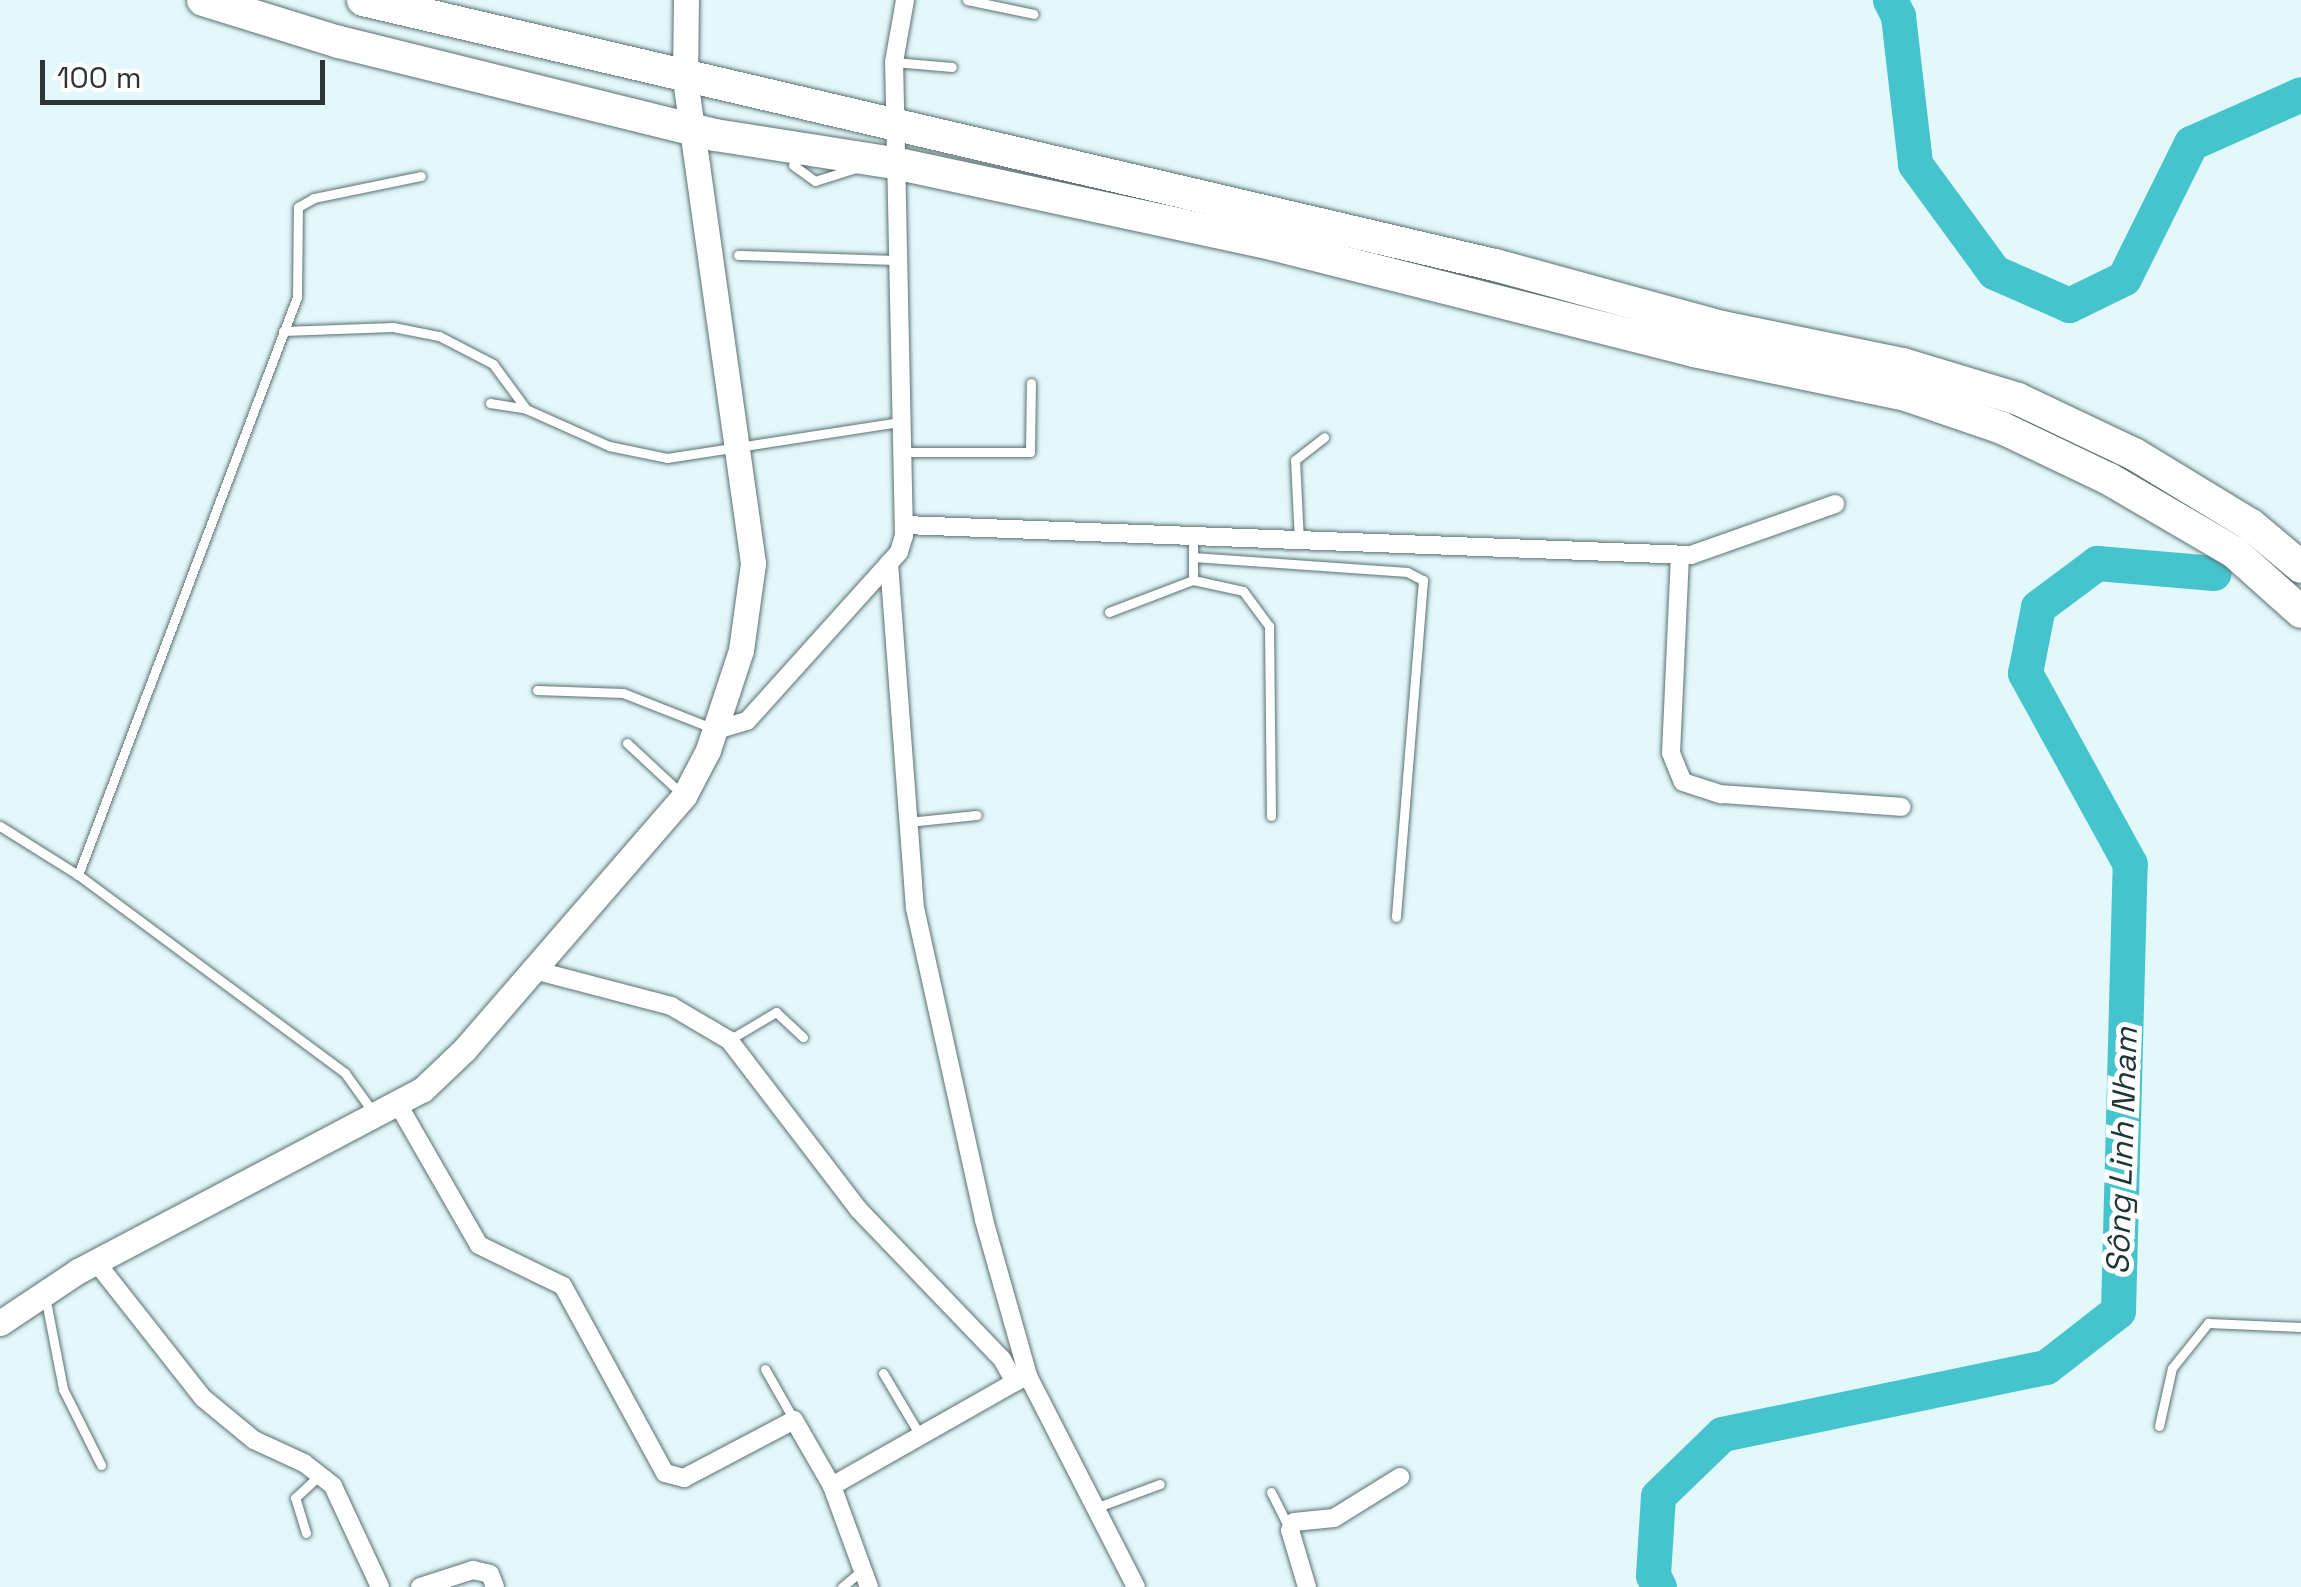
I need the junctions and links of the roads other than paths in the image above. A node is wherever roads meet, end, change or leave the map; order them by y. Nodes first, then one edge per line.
1 (203, 0) edge
2 (363, 0) edge
3 (686, 0) edge
4 (904, 0) edge
5 (968, 0) edge
6 (1034, 14) dead end
7 (894, 62) junction
8 (952, 67) dead end
9 (685, 80) junction
10 (894, 128) junction
11 (691, 129) junction
12 (894, 163) junction
13 (792, 165) dead end
14 (421, 176) dead end
15 (738, 255) dead end
16 (898, 260) junction
17 (284, 331) junction
18 (1032, 383) dead end
19 (490, 403) dead end
20 (526, 409) junction
21 (906, 421) junction
22 (1324, 438) dead end
23 (738, 448) junction
24 (908, 452) junction
25 (1835, 504) dead end
26 (905, 525) junction
27 (1193, 537) junction
28 (1299, 541) junction
29 (1680, 555) junction
30 (1193, 557) junction
31 (889, 563) junction
32 (2301, 568) edge
33 (1193, 580) junction
34 (1110, 612) dead end
35 (2301, 612) edge
36 (536, 690) dead end
37 (717, 730) junction
38 (626, 744) dead end
39 (684, 796) junction
40 (1902, 807) dead end
41 (976, 815) dead end
42 (1271, 816) dead end
43 (908, 822) junction
44 (0, 826) edge
45 (78, 876) junction
46 (1396, 917) dead end
47 (534, 970) junction
48 (803, 1037) dead end
49 (729, 1040) junction
50 (388, 1112) junction
51 (96, 1262) junction
52 (44, 1293) junction
53 (0, 1322) edge
54 (2301, 1327) edge
55 (766, 1369) dead end
56 (883, 1373) dead end
57 (1021, 1379) junction
58 (794, 1420) junction
59 (2159, 1426) dead end
60 (920, 1436) junction
61 (101, 1465) dead end
62 (321, 1474) junction
63 (1400, 1477) dead end
64 (1160, 1484) dead end
65 (832, 1486) junction
66 (1271, 1492) dead end
67 (1095, 1508) junction
68 (1290, 1530) junction
69 (306, 1533) dead end
70 (865, 1579) edge
71 (380, 1587) edge
72 (420, 1587) edge
73 (495, 1587) edge
74 (842, 1587) edge
75 (1136, 1587) edge
76 (1307, 1587) edge

1 - 11 highway
2 - 9 highway
3 - 9 street
4 - 7 street
5 - 6 lane
7 - 8 lane
7 - 10 street
9 - 10 highway
9 - 11 street
10 - 12 street
10 - 32 highway
11 - 12 highway
11 - 23 street
12 - 13 lane
12 - 16 street
12 - 35 highway
14 - 17 lane
15 - 16 lane
16 - 21 street
17 - 20 lane
17 - 45 lane
18 - 24 lane
19 - 20 lane
20 - 23 lane
21 - 23 lane
21 - 24 street
22 - 28 lane
23 - 37 street
24 - 26 street
25 - 29 street
26 - 27 street
26 - 31 street
27 - 28 street
27 - 30 lane
28 - 29 street
29 - 40 street
30 - 33 lane
30 - 46 lane
31 - 37 street
31 - 43 street
33 - 34 lane
33 - 42 lane
36 - 37 lane
37 - 39 street
38 - 39 lane
39 - 47 street
41 - 43 lane
43 - 57 street
44 - 45 lane
45 - 50 lane
47 - 49 street
47 - 50 street
48 - 49 lane
49 - 57 street
50 - 51 street
50 - 58 street
51 - 52 street
51 - 62 street
52 - 53 street
52 - 61 lane
54 - 59 lane
55 - 58 lane
56 - 60 lane
57 - 60 street
57 - 67 street
58 - 65 street
60 - 65 street
62 - 69 lane
62 - 71 street
63 - 68 street
64 - 67 lane
65 - 70 street
66 - 68 lane
67 - 75 street
68 - 76 street
70 - 74 lane
72 - 73 street

